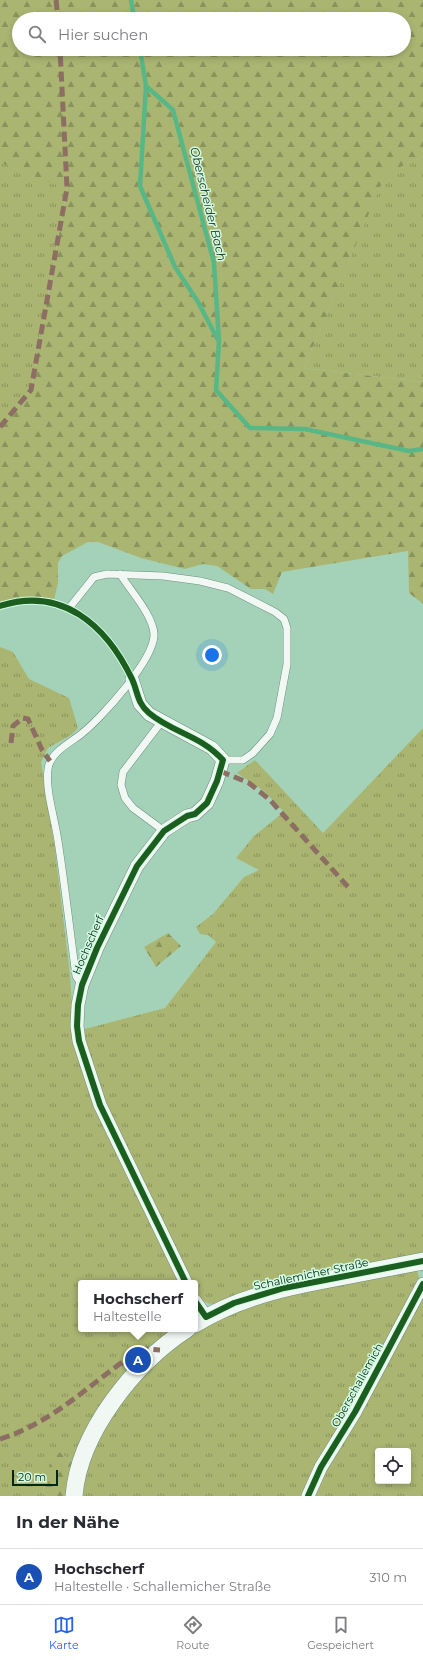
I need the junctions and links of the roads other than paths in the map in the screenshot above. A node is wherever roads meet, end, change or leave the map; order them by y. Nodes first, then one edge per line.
1 (120, 574) junction
2 (70, 607) dead end
3 (132, 679) junction
4 (162, 721) junction
5 (223, 760) junction
6 (164, 831) junction
7 (82, 985) junction
8 (423, 1261) edge
9 (185, 1280) edge
10 (423, 1284) edge
11 (200, 1321) edge
12 (183, 1332) edge
13 (74, 1496) edge
14 (308, 1496) edge

1 - 2 lane
1 - 3 lane
1 - 5 lane
3 - 4 street
3 - 7 lane
4 - 5 street
4 - 6 lane
5 - 6 street, Hochscherf
6 - 7 street, Hochscherf
7 - 9 street, Hochscherf
8 - 11 street, Schallemicher Straße
10 - 14 street, Oberschallemich
12 - 13 street

